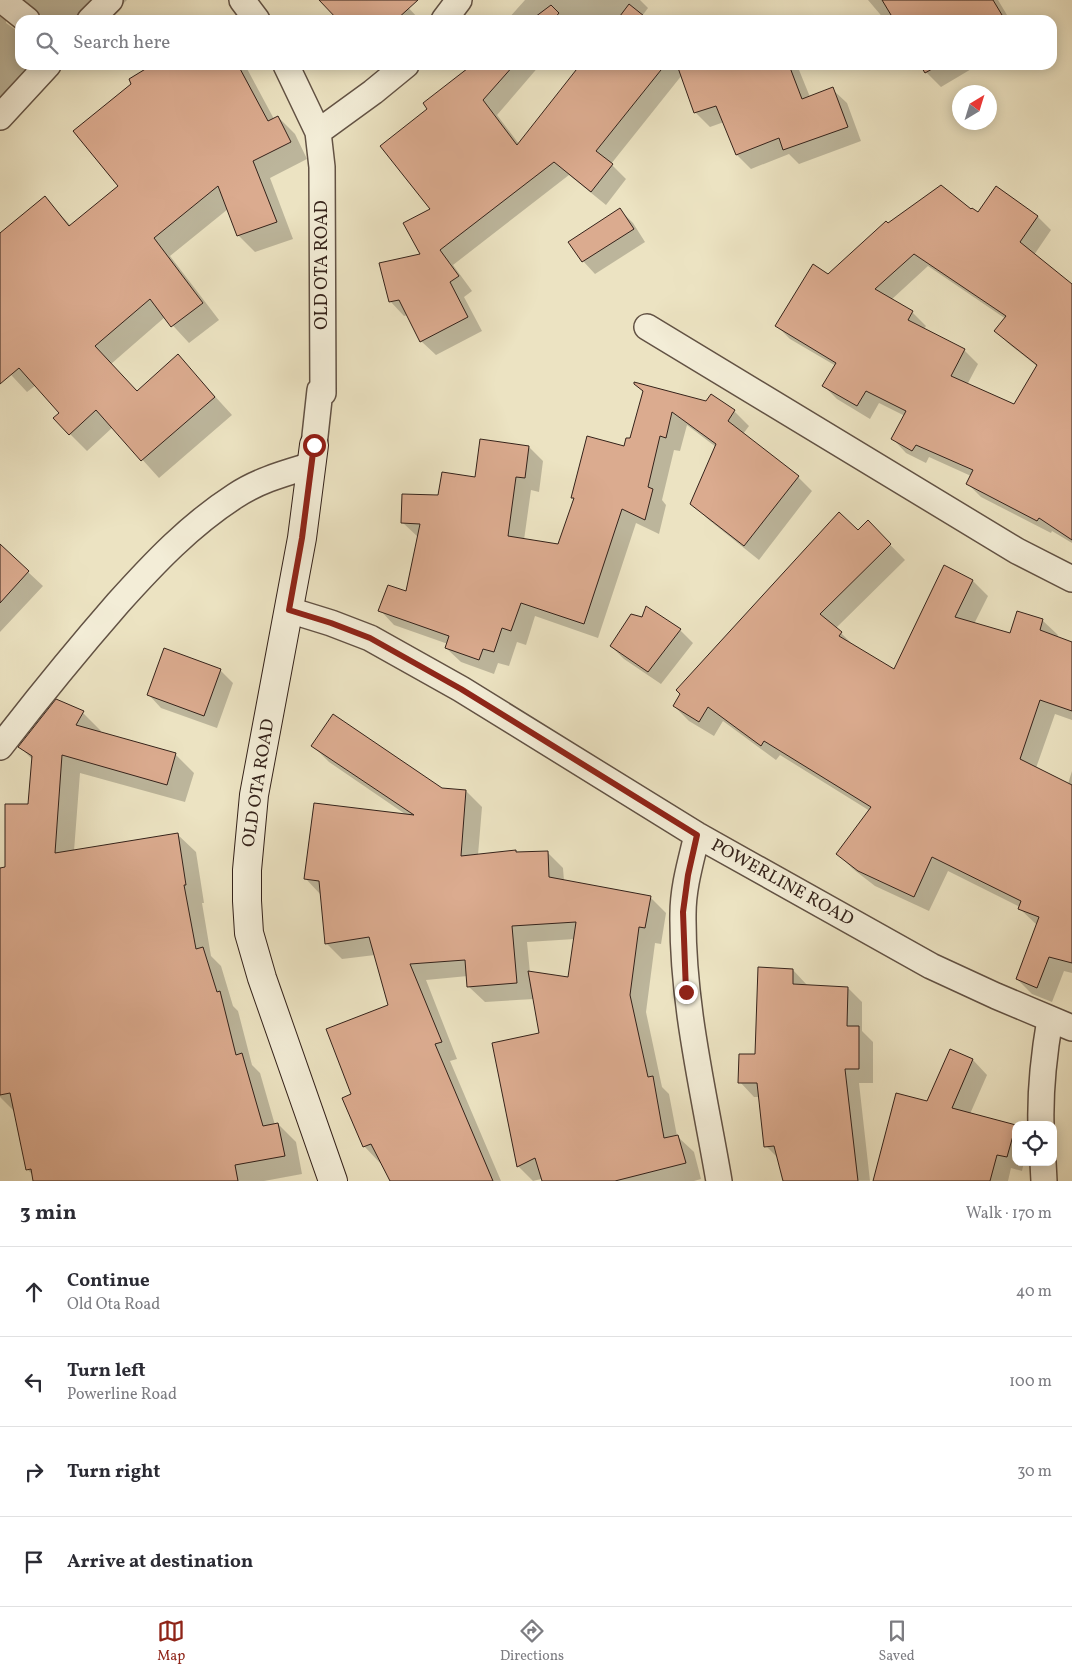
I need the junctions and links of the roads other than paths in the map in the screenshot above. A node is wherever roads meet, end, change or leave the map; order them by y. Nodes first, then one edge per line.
1 (2, 0) edge
2 (110, 0) edge
3 (242, 0) edge
4 (459, 0) edge
5 (21, 15) edge
6 (95, 15) edge
7 (253, 15) edge
8 (448, 15) edge
9 (43, 70) edge
10 (288, 70) edge
11 (400, 70) edge
12 (0, 117) edge
13 (318, 132) junction
14 (647, 327) dead end
15 (313, 455) junction
16 (1072, 579) edge
17 (289, 610) junction
18 (0, 747) edge
19 (697, 835) junction
20 (1061, 1023) edge
21 (1041, 1121) edge
22 (1043, 1166) edge
23 (333, 1181) edge
24 (719, 1181) edge
25 (1044, 1181) edge

1 - 5 street
2 - 6 street
3 - 7 street
4 - 8 street
9 - 12 street
10 - 13 street, OLD OTA ROAD
11 - 13 street
13 - 15 street, OLD OTA ROAD
14 - 16 street
15 - 17 street, OLD OTA ROAD
15 - 18 street
17 - 19 street, POWERLINE ROAD
17 - 23 street, OLD OTA ROAD
19 - 20 street, POWERLINE ROAD
19 - 24 street
20 - 21 street
22 - 25 street

